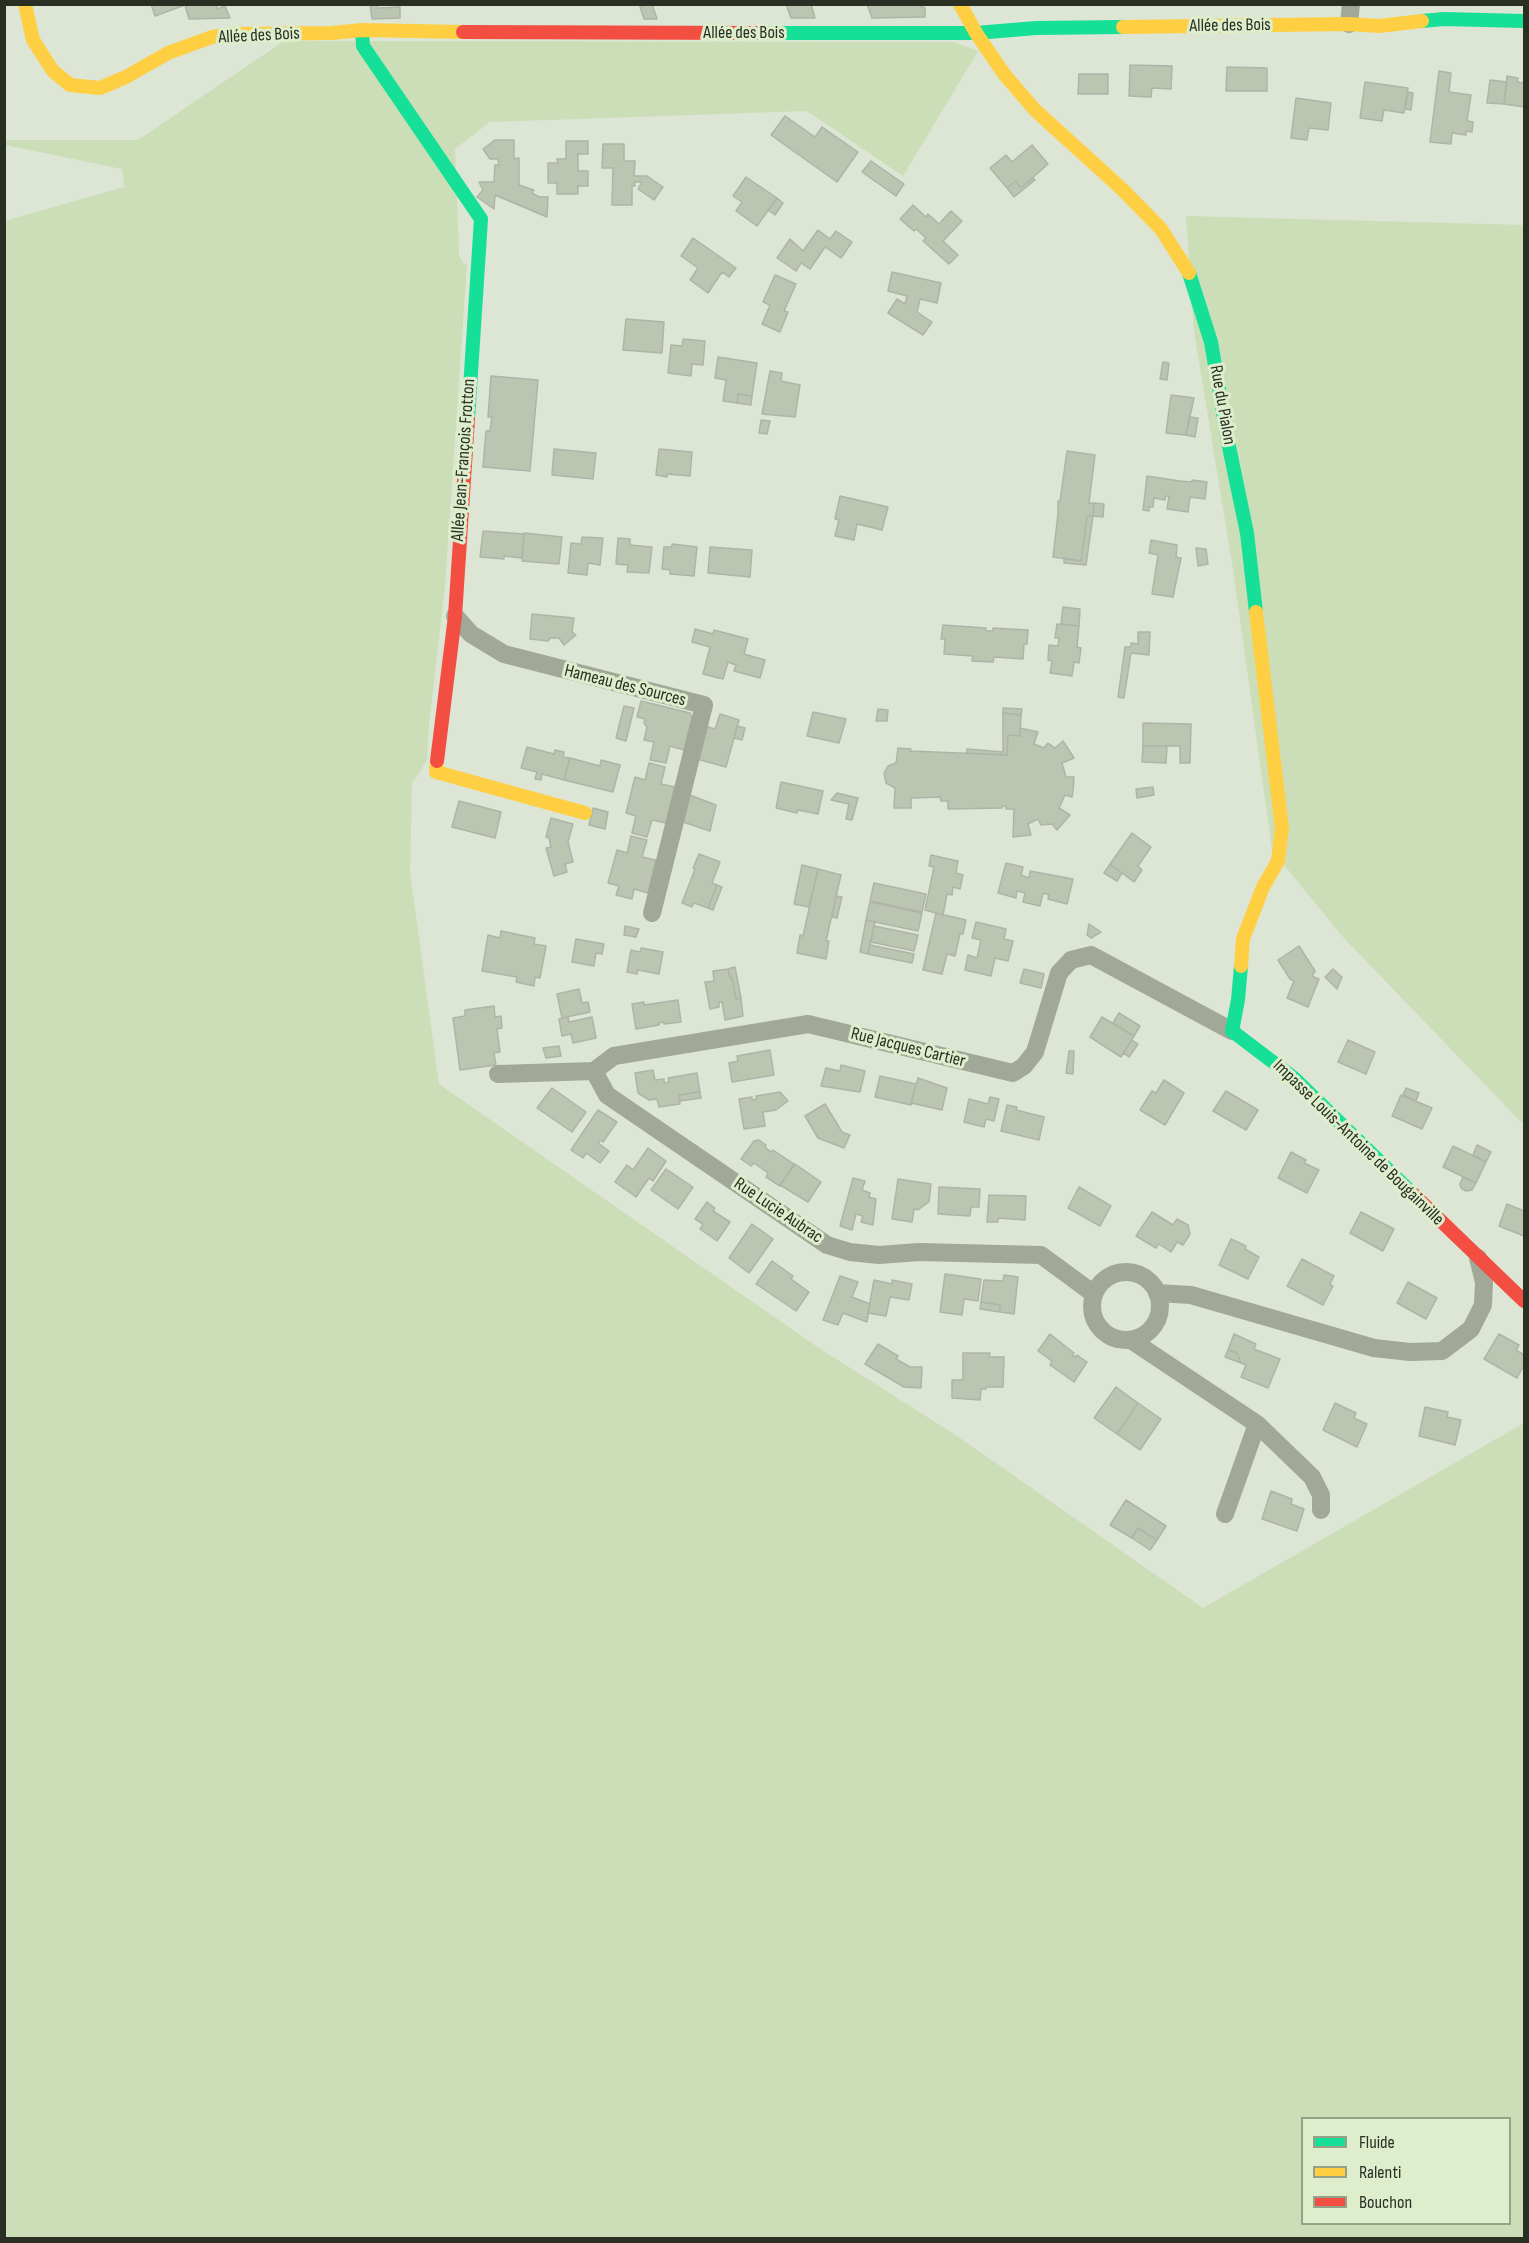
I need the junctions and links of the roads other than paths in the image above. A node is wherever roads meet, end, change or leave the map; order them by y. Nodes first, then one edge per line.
1 (25, 4) edge
2 (960, 4) edge
3 (1352, 4) edge
4 (1524, 21) edge
5 (1348, 24) junction
6 (362, 30) junction
7 (976, 33) junction
8 (455, 616) junction
9 (585, 813) dead end
10 (652, 913) dead end
11 (1232, 1030) junction
12 (594, 1071) junction
13 (498, 1074) dead end
14 (1478, 1258) junction
15 (1157, 1293) junction
16 (1094, 1294) junction
17 (1524, 1301) edge
18 (1131, 1340) junction
19 (1257, 1424) junction
20 (1321, 1510) dead end
21 (1225, 1514) dead end

1 - 6 street, Allée des Bois
2 - 7 street, Rue du Pialon
3 - 5 street
4 - 5 street, Allée des Bois
5 - 7 street, Allée des Bois
6 - 7 street, Allée des Bois
6 - 8 street, Allée Jean-François Frotton
7 - 11 street, Rue du Pialon
8 - 9 street, Allée Jean-François Frotton
8 - 10 street, Hameau des Sources
11 - 12 street, Rue Jacques Cartier
11 - 14 street, Impasse Louis-Antoine de Bougainville
12 - 13 street
12 - 16 street, Rue Lucie Aubrac
14 - 15 street
14 - 17 street, Impasse Louis-Antoine de Bougainville
15 - 16 street
15 - 18 street
16 - 18 street
18 - 19 street
19 - 20 street
19 - 21 street

